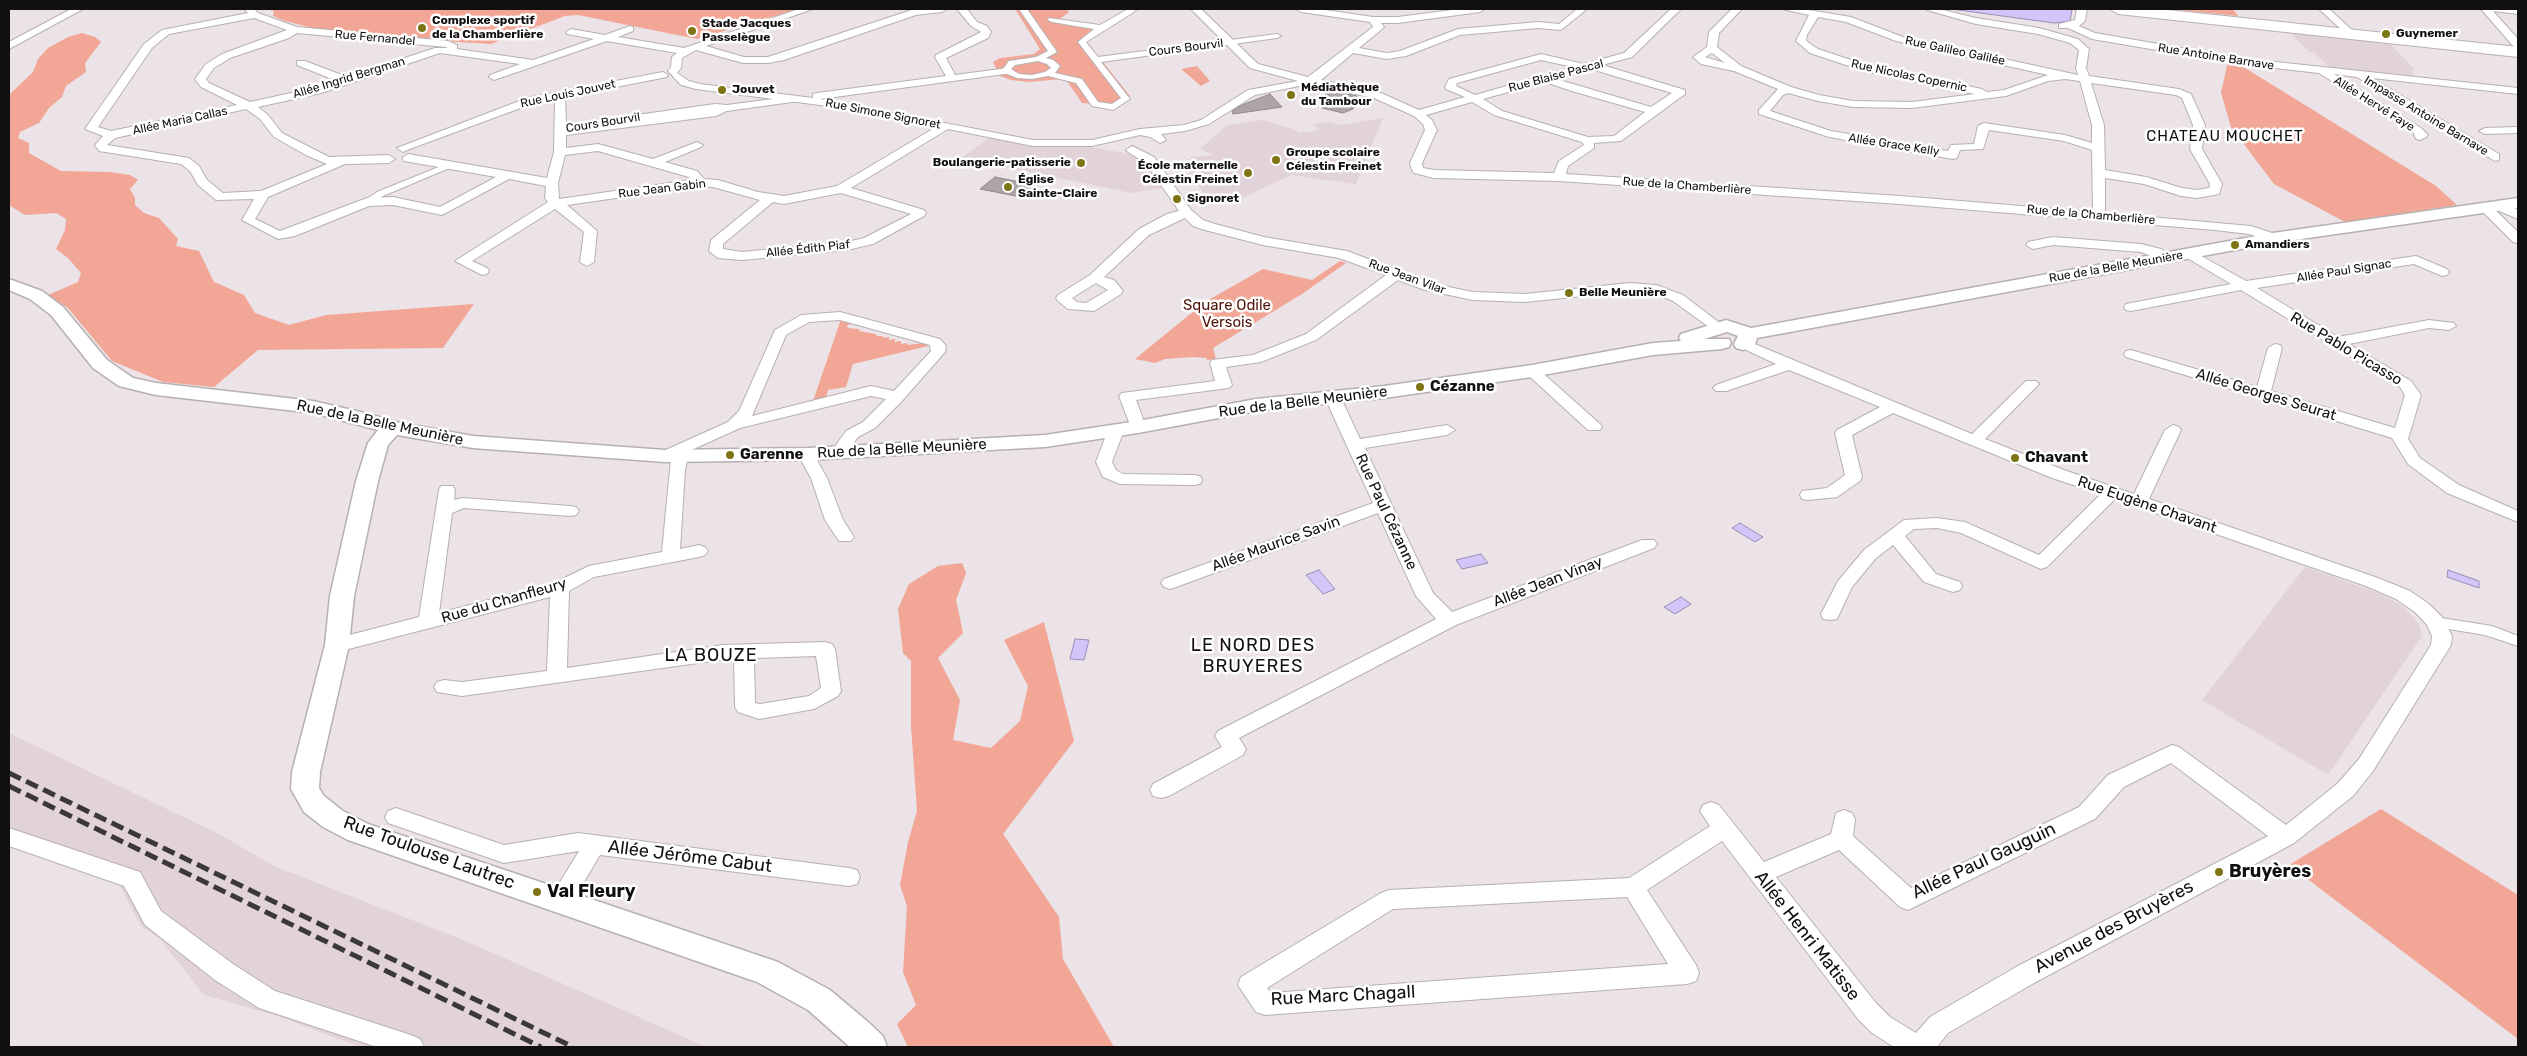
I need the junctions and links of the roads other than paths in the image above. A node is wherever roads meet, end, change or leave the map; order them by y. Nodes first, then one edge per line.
1 (78, 9) edge
2 (808, 9) edge
3 (942, 9) edge
4 (1023, 9) edge
5 (1132, 9) edge
6 (1196, 9) edge
7 (1301, 9) edge
8 (1480, 9) edge
9 (1582, 9) edge
10 (1676, 9) edge
11 (1737, 9) edge
12 (1787, 9) edge
13 (1918, 9) edge
14 (2082, 9) edge
15 (2118, 9) edge
16 (2150, 9) edge
17 (2324, 9) edge
18 (2486, 9) edge
19 (2495, 9) edge
20 (963, 10) edge
21 (1932, 10) junction
22 (2518, 11) edge
23 (252, 12) edge
24 (1436, 12) edge
25 (1326, 13) junction
26 (1815, 13) junction
27 (896, 20) junction
28 (2242, 21) junction
29 (1372, 24) junction
30 (2070, 25) junction
31 (1101, 28) junction
32 (630, 29) dead end
33 (1037, 29) junction
34 (295, 30) junction
35 (2348, 30) junction
36 (2325, 31) junction
37 (572, 32) dead end
38 (1277, 36) dead end
39 (606, 38) junction
40 (1230, 42) junction
41 (9, 46) edge
42 (694, 46) junction
43 (2517, 46) edge
44 (1712, 48) junction
45 (1352, 50) junction
46 (449, 51) junction
47 (684, 51) junction
48 (1038, 59) junction
49 (1096, 60) junction
50 (301, 63) dead end
51 (534, 63) junction
52 (1589, 67) junction
53 (1738, 68) junction
54 (1008, 71) junction
55 (2322, 71) junction
56 (670, 74) junction
57 (1048, 74) junction
58 (2357, 74) junction
59 (2065, 76) junction
60 (494, 77) dead end
61 (952, 78) junction
62 (1547, 79) junction
63 (345, 80) junction
64 (2084, 80) junction
65 (1310, 81) junction
66 (1787, 89) junction
67 (2518, 91) edge
68 (560, 94) junction
69 (1992, 95) junction
70 (1472, 99) junction
71 (800, 100) junction
72 (249, 106) junction
73 (727, 108) joint
74 (1653, 111) junction
75 (1418, 114) junction
76 (946, 126) junction
77 (1185, 128) junction
78 (2485, 130) dead end
79 (2518, 130) edge
80 (559, 131) junction
81 (1148, 132) junction
82 (111, 135) junction
83 (2420, 137) dead end
84 (1587, 140) junction
85 (1118, 142) junction
86 (697, 145) dead end
87 (2098, 148) junction
88 (411, 149) junction
89 (1154, 149) junction
90 (560, 152) junction
91 (2495, 157) dead end
92 (342, 162) junction
93 (653, 163) junction
94 (449, 166) junction
95 (2099, 173) junction
96 (506, 176) junction
97 (1559, 177) junction
98 (700, 182) junction
99 (552, 183) junction
100 (841, 188) junction
101 (263, 195) junction
102 (769, 199) junction
103 (367, 202) junction
104 (556, 203) junction
105 (2518, 203) edge
106 (2492, 207) junction
107 (1187, 213) junction
108 (2518, 215) edge
109 (2099, 216) junction
110 (2273, 238) junction
111 (2518, 239) edge
112 (2033, 245) dead end
113 (2190, 253) junction
114 (2166, 258) junction
115 (587, 262) dead end
116 (482, 271) dead end
117 (2442, 272) dead end
118 (1397, 274) junction
119 (1095, 278) dead end
120 (9, 284) edge
121 (2243, 286) junction
122 (2131, 307) dead end
123 (2449, 326) dead end
124 (1717, 334) junction
125 (1746, 339) junction
126 (2335, 342) junction
127 (2276, 348) dead end
128 (2132, 354) dead end
129 (1789, 365) junction
130 (1532, 371) junction
131 (2031, 384) dead end
132 (1720, 388) dead end
133 (2264, 394) junction
134 (897, 398) junction
135 (1333, 398) junction
136 (1892, 407) junction
137 (730, 427) junction
138 (1138, 427) junction
139 (1594, 427) dead end
140 (392, 428) junction
141 (1116, 430) junction
142 (1447, 430) dead end
143 (2173, 430) dead end
144 (2401, 435) junction
145 (1974, 441) junction
146 (1355, 445) junction
147 (839, 452) junction
148 (809, 454) junction
149 (672, 456) junction
150 (721, 456) junction
151 (1194, 480) dead end
152 (447, 490) dead end
153 (2112, 493) junction
154 (1808, 495) dead end
155 (2139, 502) junction
156 (1383, 505) junction
157 (446, 509) junction
158 (570, 511) dead end
159 (2518, 518) edge
160 (1895, 536) junction
161 (845, 537) dead end
162 (1648, 544) dead end
163 (699, 551) dead end
164 (671, 557) junction
165 (1170, 584) dead end
166 (1953, 586) dead end
167 (560, 588) junction
168 (1830, 614) dead end
169 (1449, 620) junction
170 (2435, 622) junction
171 (428, 623) junction
172 (2518, 641) edge
173 (337, 646) junction
174 (744, 652) junction
175 (557, 677) junction
176 (444, 687) dead end
177 (1161, 790) dead end
178 (396, 817) dead end
179 (1718, 820) joint
180 (2286, 837) junction
181 (11, 841) edge
182 (594, 845) junction
183 (1758, 874) junction
184 (849, 877) dead end
185 (1633, 887) junction
186 (561, 900) junction
187 (411, 1047) edge
188 (871, 1047) edge
189 (1916, 1047) edge
190 (1924, 1047) edge

1 - 41 street
2 - 42 street
3 - 27 street
4 - 33 street
5 - 31 street
6 - 40 street
7 - 25 street
8 - 24 street
9 - 45 street
10 - 52 street, Rue Blaise Pascal
11 - 44 street
12 - 26 street, Rue Galileo Galilée
13 - 21 street, Rue Antoine Barnave
14 - 30 street
15 - 28 main road
16 - 28 main road
17 - 35 street
18 - 43 street
19 - 22 street
20 - 27 street
20 - 61 street
21 - 30 street, Rue Antoine Barnave
21 - 64 street
23 - 34 street
23 - 82 street
24 - 29 street
25 - 29 street
25 - 29 street
26 - 59 street, Rue Galileo Galilée
26 - 69 street, Rue Nicolas Copernic
27 - 42 street
28 - 35 main road
28 - 36 main road
29 - 45 street
30 - 55 street, Rue Antoine Barnave
31 - 33 street
31 - 49 street
32 - 39 street, Rue Fernandel
33 - 48 street
34 - 46 street, Rue Fernandel
34 - 72 street
35 - 36 street
35 - 43 main road
36 - 43 main road
37 - 39 street
38 - 40 street, Cours Bourvil
39 - 47 street, Rue Fernandel
39 - 51 street, Rue Fernandel
40 - 49 street, Cours Bourvil
40 - 65 street
42 - 47 street
44 - 53 street
44 - 53 street
45 - 65 street
46 - 51 street, Rue Fernandel
46 - 63 street, Allée Ingrid Bergman
47 - 56 street
48 - 54 street
48 - 57 street
49 - 57 street
50 - 63 street
51 - 60 street, Rue Fernandel
52 - 62 street, Rue Blaise Pascal
52 - 70 street
52 - 74 street
53 - 66 street
54 - 57 street
54 - 61 street, Cours Bourvil
55 - 58 street, Rue Antoine Barnave
55 - 83 street, Allée Hervé Faye
56 - 68 street, Rue Louis Jouvet
56 - 71 street, Rue Simone Signoret
58 - 67 street, Rue Antoine Barnave
58 - 91 street, Impasse Antoine Barnave
59 - 64 street, Rue Galileo Galilée
59 - 69 street
61 - 71 street, Cours Bourvil
62 - 70 street, Rue Blaise Pascal
62 - 74 street
63 - 72 street, Allée Ingrid Bergman
64 - 87 street
64 - 95 street, Rue Galileo Galilée
65 - 75 street
65 - 77 street
66 - 69 street
66 - 87 street, Allée Grace Kelly
68 - 80 street
68 - 88 street, Rue Louis Jouvet
70 - 75 street, Rue Blaise Pascal
70 - 84 street
71 - 73 street, Cours Bourvil
71 - 76 street, Rue Simone Signoret
72 - 82 street, Allée Maria Callas
72 - 92 street
73 - 80 street, Cours Bourvil
74 - 84 street
75 - 97 street, Rue de la Chamberlière
76 - 85 street, Rue Simone Signoret
76 - 100 street, Rue Jean Gabin
77 - 81 street
77 - 89 street
78 - 79 street
80 - 90 street
81 - 85 street
81 - 89 street
82 - 101 street
84 - 97 street
85 - 89 street, Rue Jean Vilar
86 - 93 street
87 - 95 street
88 - 92 street
88 - 94 street
89 - 107 street, Rue Jean Vilar
90 - 93 street
90 - 99 street
92 - 101 street
93 - 98 street
94 - 96 street
94 - 103 street
95 - 109 street
96 - 99 street
96 - 103 street
97 - 109 street, Rue de la Chamberlière
98 - 102 street, Rue Jean Gabin
98 - 104 street, Rue Jean Gabin
99 - 104 street
100 - 102 street, Rue Jean Gabin
100 - 102 street, Allée Édith Piaf
101 - 103 street
104 - 115 street
104 - 116 street
105 - 106 street, Rue de la Belle Meunière
106 - 108 street
106 - 110 street, Rue de la Belle Meunière
106 - 111 street
107 - 118 street, Rue Jean Vilar
107 - 119 street
109 - 110 street, Rue de la Chamberlière
110 - 113 street, Rue de la Belle Meunière
112 - 114 street
113 - 114 street, Rue de la Belle Meunière
113 - 121 street, Rue Pablo Picasso
114 - 125 street, Rue de la Belle Meunière
117 - 121 street, Allée Paul Signac
118 - 124 street, Rue Jean Vilar
118 - 138 street
120 - 140 street, Rue de la Belle Meunière
121 - 122 street, Allée Paul Signac
121 - 126 street, Rue Pablo Picasso
123 - 126 street
124 - 125 street, Rue de la Belle Meunière
124 - 130 street, Rue de la Belle Meunière
125 - 129 street, Rue Eugène Chavant
126 - 144 street, Rue Pablo Picasso
127 - 133 street
128 - 133 street, Allée Georges Seurat
129 - 132 street
129 - 136 street, Rue Eugène Chavant
130 - 135 street, Rue de la Belle Meunière
130 - 139 street
131 - 145 street
133 - 144 street, Allée Georges Seurat
134 - 137 street
134 - 137 street
134 - 147 street
135 - 138 street, Rue de la Belle Meunière
135 - 146 street, Rue Paul Cézanne
136 - 145 street, Rue Eugène Chavant
136 - 154 street
137 - 149 street
137 - 150 street
138 - 141 street, Rue de la Belle Meunière
140 - 149 street, Rue de la Belle Meunière
140 - 173 street, Rue Toulouse Lautrec
141 - 147 street, Rue de la Belle Meunière
141 - 151 street
142 - 146 street
143 - 155 street
144 - 159 street
145 - 153 street, Rue Eugène Chavant
146 - 156 street, Rue Paul Cézanne
147 - 148 street, Rue de la Belle Meunière
148 - 150 street, Rue de la Belle Meunière
148 - 161 street
149 - 150 street, Rue de la Belle Meunière
149 - 164 street
152 - 157 street
153 - 155 street, Rue Eugène Chavant
153 - 160 street
155 - 170 street, Rue Eugène Chavant
156 - 165 street, Allée Maurice Savin
156 - 169 street, Rue Paul Cézanne
157 - 158 street
157 - 171 street
160 - 166 street
160 - 168 street
162 - 169 street, Allée Jean Vinay
163 - 164 street, Rue du Chanfleury
164 - 167 street, Rue du Chanfleury
167 - 171 street, Rue du Chanfleury
167 - 175 street
169 - 177 street, Allée Jean Vinay
170 - 172 street
170 - 180 street, Avenue des Bruyères
171 - 173 street, Rue du Chanfleury
173 - 186 street, Rue Toulouse Lautrec
174 - 174 street
174 - 175 street
175 - 176 street
178 - 182 street
179 - 183 street, Allée Henri Matisse
179 - 185 street, Rue Marc Chagall
180 - 183 street, Allée Paul Gauguin
180 - 190 street, Avenue des Bruyères
181 - 187 street
182 - 184 street, Allée Jérôme Cabut
182 - 186 street, Allée Jérôme Cabut
183 - 189 street, Allée Henri Matisse
185 - 185 street, Rue Marc Chagall
186 - 188 street, Rue Toulouse Lautrec

